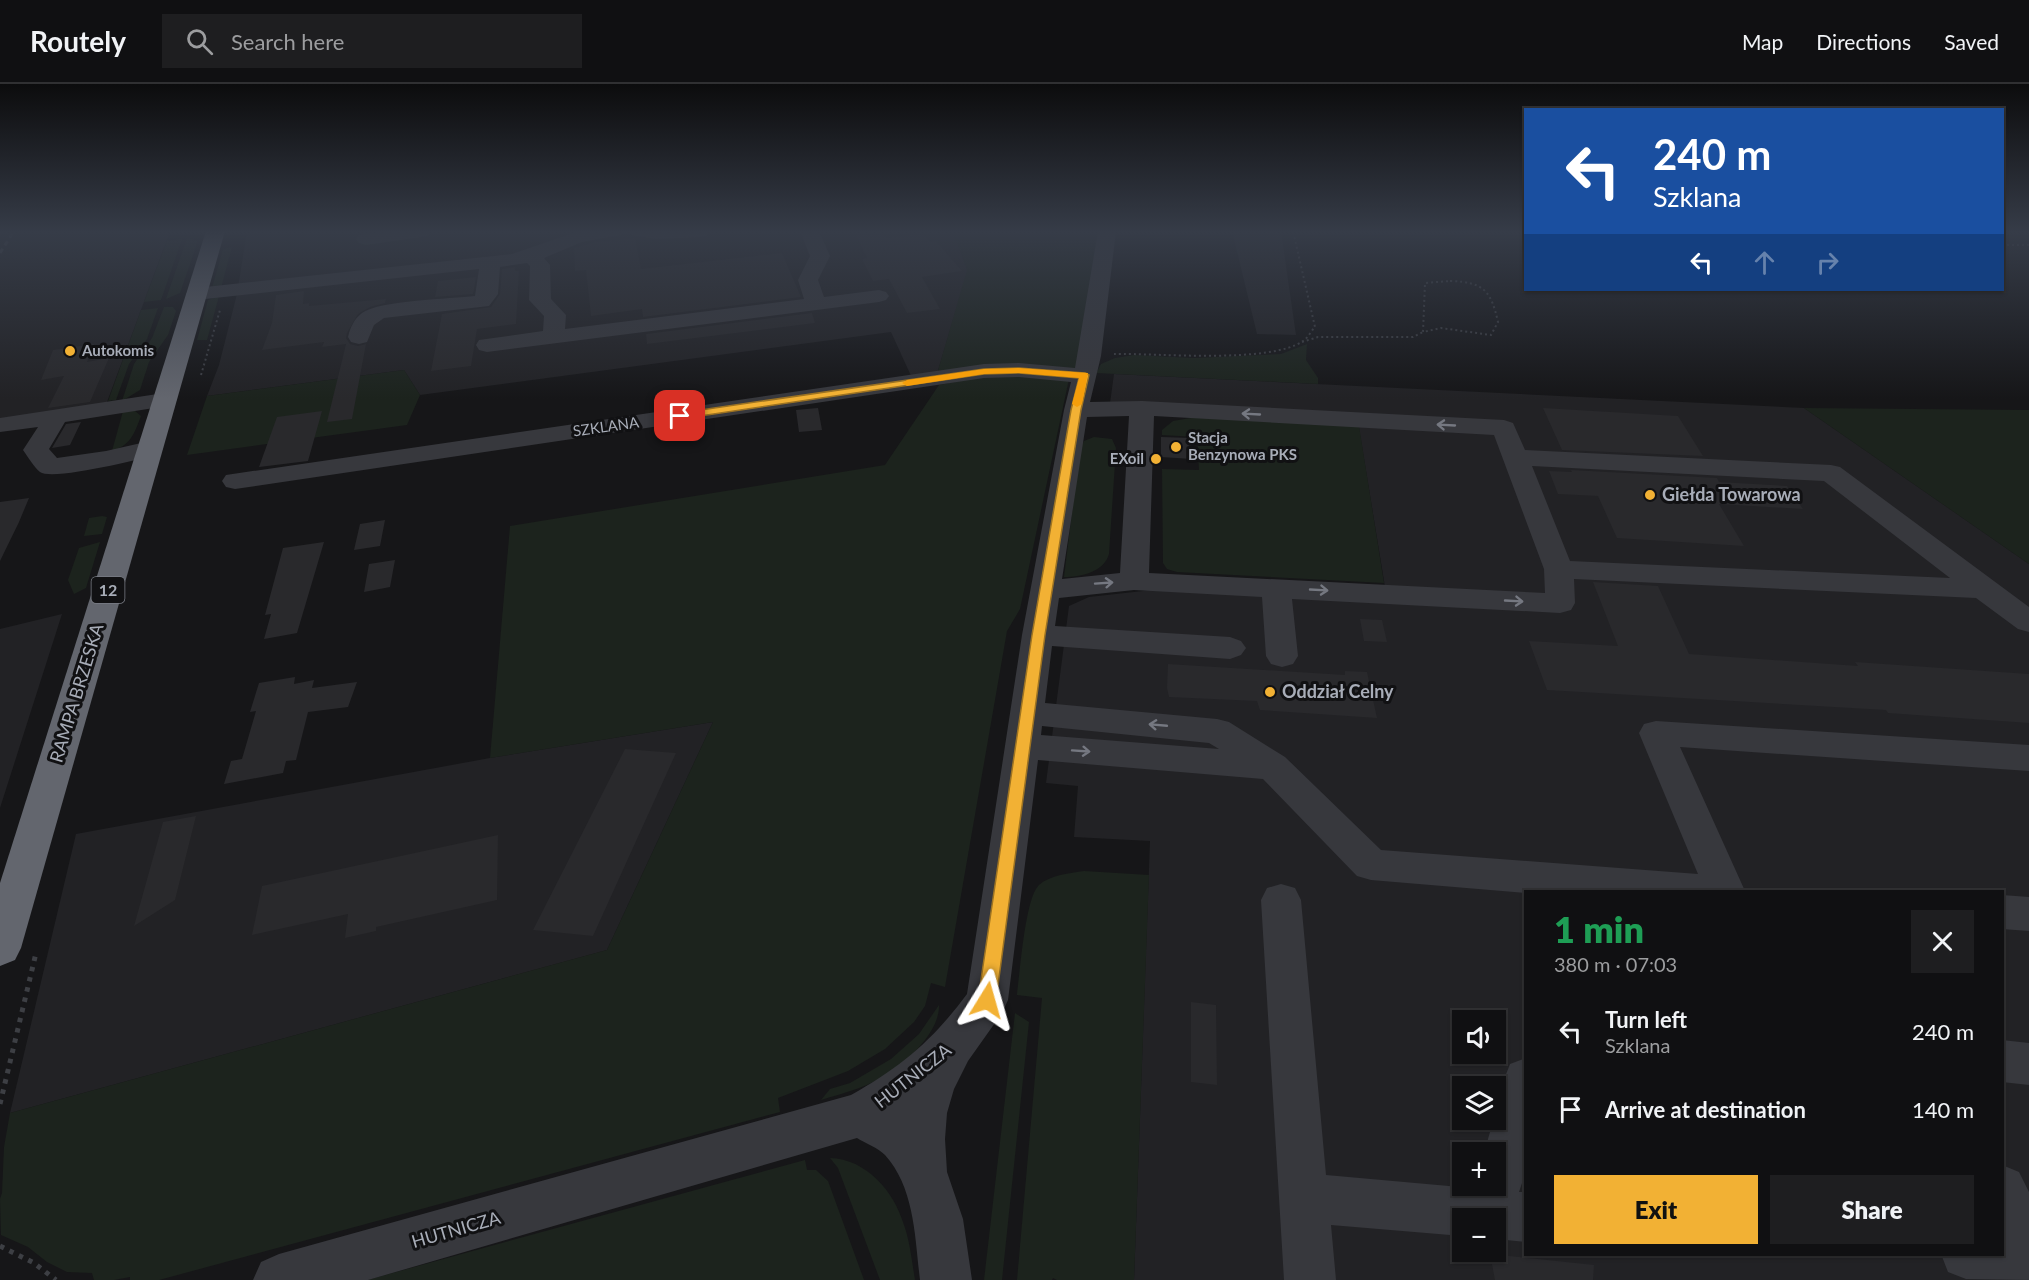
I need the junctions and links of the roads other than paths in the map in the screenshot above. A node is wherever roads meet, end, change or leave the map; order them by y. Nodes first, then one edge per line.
1 (198, 287) edge
2 (264, 287) edge
3 (352, 287) edge
4 (378, 287) edge
5 (488, 287) edge
6 (540, 287) edge
7 (810, 287) edge
8 (1098, 287) edge
9 (196, 294) junction
10 (879, 296) dead end
11 (816, 304) junction
12 (554, 336) junction
13 (359, 337) dead end
14 (487, 345) dead end
15 (1084, 380) junction
16 (165, 400) junction
17 (1142, 408) junction
18 (57, 416) junction
19 (0, 425) edge
20 (150, 449) junction
21 (1515, 457) junction
22 (235, 481) dead end
23 (1559, 569) junction
24 (1134, 581) junction
25 (1276, 588) junction
26 (1983, 589) junction
27 (1046, 590) junction
28 (2029, 622) edge
29 (1038, 635) junction
30 (1230, 648) dead end
31 (1282, 656) dead end
32 (1025, 730) junction
33 (2029, 758) edge
34 (1700, 890) edge
35 (1725, 890) edge
36 (1281, 900) dead end
37 (2004, 912) edge
38 (2029, 914) edge
39 (0, 948) edge
40 (958, 1041) junction
41 (2004, 1061) edge
42 (2029, 1064) edge
43 (1524, 1090) edge
44 (860, 1115) junction
45 (923, 1173) junction
46 (2004, 1194) edge
47 (1304, 1198) junction
48 (1452, 1210) edge
49 (1506, 1215) edge
50 (2029, 1247) edge
51 (1991, 1256) edge
52 (2029, 1259) edge
53 (279, 1280) edge
54 (946, 1280) edge
55 (1310, 1280) edge

1 - 9 highway, RAMPA BRZESKA / 12
2 - 9 street
3 - 4 street
5 - 13 street
6 - 12 street
7 - 11 street
8 - 15 street, HUTNICZA
9 - 16 highway, RAMPA BRZESKA / 12
10 - 11 street
11 - 12 street
12 - 14 street
15 - 17 street, SZKLANA
15 - 22 street, SZKLANA
15 - 27 street, HUTNICZA
16 - 18 street
16 - 20 highway, RAMPA BRZESKA / 12
21 -> 17 street, SZKLANA
17 - 24 street
18 - 19 street
18 - 20 street
20 - 39 highway, RAMPA BRZESKA / 12
21 - 23 street
21 - 26 street
25 -> 23 street
23 - 26 street
24 - 25 street
27 -> 24 street
25 - 31 street
26 - 28 street
27 - 29 street, HUTNICZA
29 - 30 street
29 - 32 street, HUTNICZA
32 - 34 street
32 - 40 street, HUTNICZA
33 - 35 street
36 - 47 street
37 - 38 street
40 - 44 street, HUTNICZA
40 - 45 street
41 - 42 street
43 - 49 street
44 - 45 street
44 - 53 street, HUTNICZA
45 - 54 street
46 - 50 street
47 - 48 street
47 - 55 street
51 - 52 street

